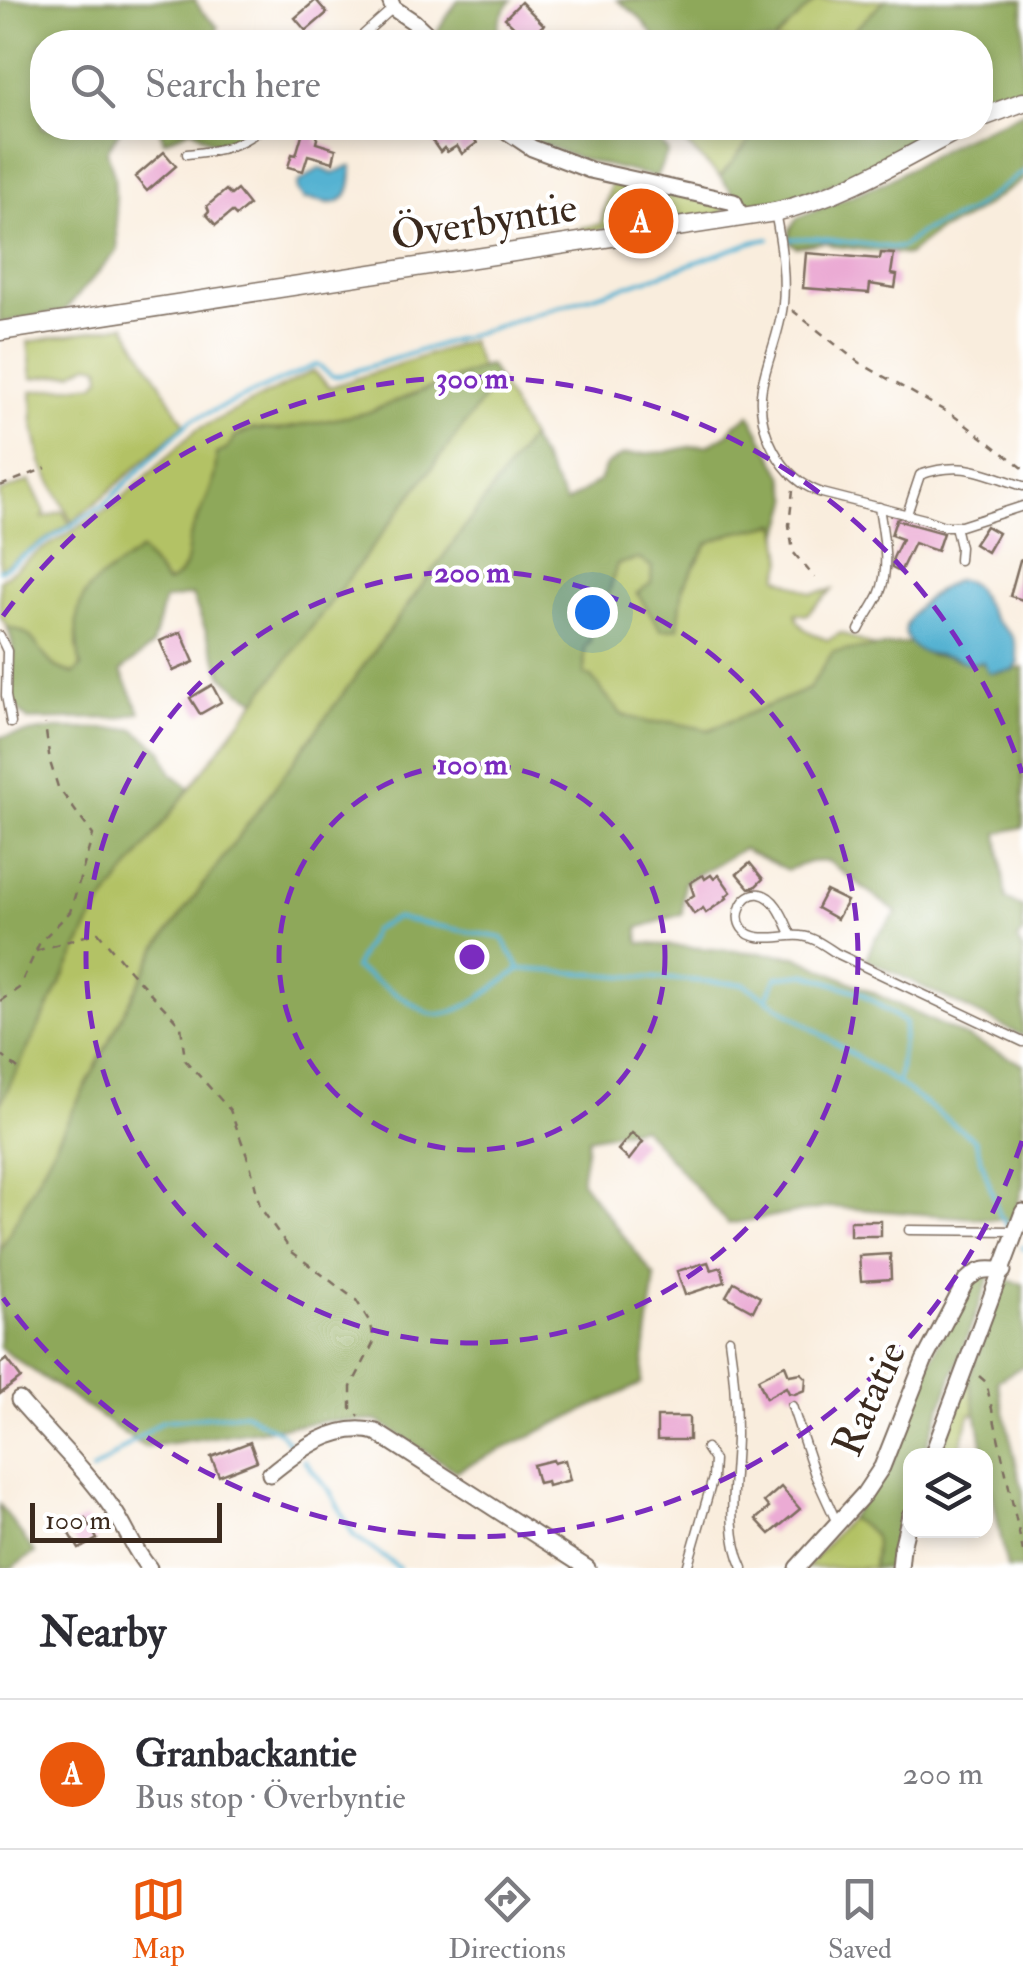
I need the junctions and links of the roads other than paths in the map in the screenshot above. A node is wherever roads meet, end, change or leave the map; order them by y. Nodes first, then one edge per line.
1 (392, 4) edge
2 (366, 30) edge
3 (422, 30) edge
4 (1023, 102) edge
5 (993, 113) edge
6 (246, 140) edge
7 (520, 140) edge
8 (939, 140) edge
9 (187, 154) dead end
10 (776, 212) junction
11 (740, 217) junction
12 (0, 331) edge
13 (1023, 486) edge
14 (1023, 506) edge
15 (880, 507) junction
16 (906, 514) junction
17 (955, 526) junction
18 (959, 560) dead end
19 (859, 630) dead end
20 (0, 636) edge
21 (11, 723) dead end
22 (792, 936) junction
23 (1023, 1042) edge
24 (1023, 1214) edge
25 (909, 1230) dead end
26 (1017, 1232) junction
27 (1003, 1270) junction
28 (729, 1339) dead end
29 (20, 1400) dead end
30 (792, 1406) dead end
31 (706, 1448) dead end
32 (935, 1448) edge
33 (270, 1474) dead end
34 (838, 1524) junction
35 (904, 1538) edge
36 (149, 1568) edge
37 (586, 1568) edge
38 (687, 1568) edge
39 (743, 1568) edge
40 (797, 1568) edge
41 (900, 1568) edge

1 - 2 lane
1 - 3 street
4 - 5 street
6 - 9 lane
7 - 11 street
8 - 10 street, Överbyntie
10 - 11 street, Överbyntie
10 - 15 lane
11 - 12 street, Överbyntie
13 - 16 lane
14 - 17 lane
15 - 16 lane
15 - 19 lane
16 - 17 lane
17 - 18 lane
20 - 21 lane
22 - 22 lane
22 - 23 lane
24 - 26 street
25 - 26 lane
26 - 27 street
27 - 32 street
27 - 34 street, Ratatie
28 - 39 lane
29 - 36 street
30 - 34 lane
31 - 38 lane
33 - 37 street
34 - 40 street, Ratatie
35 - 41 street

